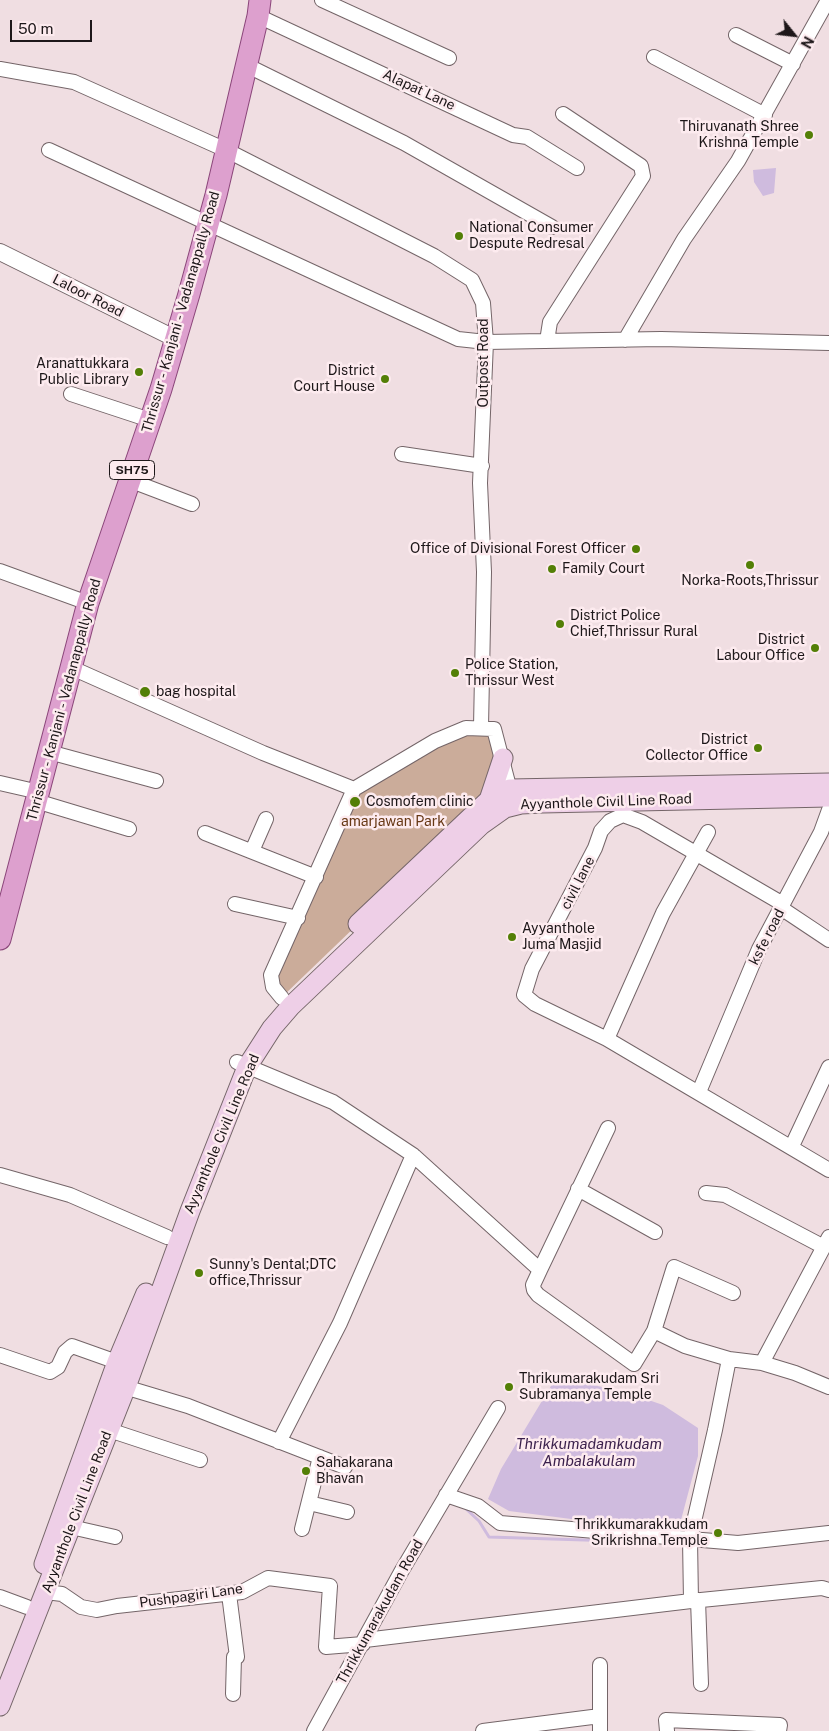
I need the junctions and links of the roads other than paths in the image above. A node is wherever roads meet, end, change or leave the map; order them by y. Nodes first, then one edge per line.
1 (322, 0) edge
2 (828, 0) edge
3 (259, 8) edge
4 (824, 20) edge
5 (736, 35) dead end
6 (654, 56) dead end
7 (449, 58) dead end
8 (793, 64) junction
9 (246, 65) junction
10 (0, 69) edge
11 (563, 114) dead end
12 (765, 115) junction
13 (49, 150) dead end
14 (226, 150) junction
15 (577, 168) dead end
16 (207, 222) junction
17 (552, 227) dead end
18 (0, 252) edge
19 (176, 340) junction
20 (625, 340) junction
21 (547, 341) junction
22 (486, 342) junction
23 (829, 343) edge
24 (71, 394) dead end
25 (150, 420) junction
26 (402, 454) dead end
27 (482, 466) junction
28 (129, 480) junction
29 (192, 504) dead end
30 (0, 572) edge
31 (88, 603) junction
32 (72, 668) junction
33 (481, 727) junction
34 (49, 752) junction
35 (503, 758) junction
36 (156, 781) dead end
37 (0, 783) edge
38 (829, 783) edge
39 (354, 789) junction
40 (37, 796) junction
41 (829, 797) edge
42 (512, 798) junction
43 (621, 800) junction
44 (492, 807) junction
45 (829, 810) edge
46 (266, 819) dead end
47 (129, 829) dead end
48 (708, 832) dead end
49 (205, 833) dead end
50 (252, 851) junction
51 (696, 854) junction
52 (316, 877) junction
53 (235, 904) dead end
54 (782, 906) junction
55 (298, 918) junction
56 (0, 938) edge
57 (829, 940) edge
58 (282, 998) junction
59 (267, 1025) junction
60 (607, 1039) junction
61 (242, 1065) junction
62 (829, 1067) edge
63 (699, 1092) junction
64 (608, 1128) dead end
65 (792, 1146) junction
66 (413, 1155) junction
67 (829, 1170) edge
68 (0, 1175) edge
69 (578, 1190) junction
70 (706, 1193) dead end
71 (188, 1199) junction
72 (655, 1232) dead end
73 (167, 1237) junction
74 (826, 1242) edge
75 (540, 1270) junction
76 (733, 1293) dead end
77 (654, 1331) junction
78 (0, 1355) edge
79 (729, 1360) junction
80 (117, 1362) junction
81 (762, 1363) junction
82 (118, 1385) junction
83 (829, 1387) edge
84 (498, 1408) dead end
85 (109, 1430) junction
86 (279, 1442) junction
87 (320, 1457) junction
88 (200, 1460) dead end
89 (345, 1467) dead end
90 (446, 1495) junction
91 (347, 1512) dead end
92 (65, 1530) junction
93 (302, 1530) dead end
94 (829, 1533) edge
95 (115, 1537) dead end
96 (690, 1539) junction
97 (829, 1590) edge
98 (46, 1592) junction
99 (228, 1594) junction
100 (0, 1597) edge
101 (694, 1601) junction
102 (27, 1607) junction
103 (364, 1642) junction
104 (600, 1665) dead end
105 (0, 1677) edge
106 (700, 1684) dead end
107 (233, 1694) dead end
108 (0, 1706) edge
109 (600, 1716) junction
110 (314, 1731) edge
111 (483, 1731) edge
112 (600, 1731) edge
113 (667, 1731) edge
114 (779, 1731) edge

1 - 7 street
2 - 4 street
3 - 9 main road, Thrissur - Kanjani - Vadanappally Road / SH75
3 - 15 street, Alapat Lane
4 - 8 street
5 - 8 street
6 - 12 street
8 - 12 street
9 - 14 main road, Thrissur - Kanjani - Vadanappally Road / SH75
9 - 17 street
10 - 14 street, Outpost Road
11 - 21 street
12 - 20 street
13 - 16 street
14 - 16 main road, Thrissur - Kanjani - Vadanappally Road / SH75
14 - 22 street, Outpost Road
16 - 19 main road, Thrissur - Kanjani - Vadanappally Road / SH75
16 - 22 street
18 - 19 street, Laloor Road
19 - 25 main road, Thrissur - Kanjani - Vadanappally Road / SH75
20 - 21 street
20 - 23 street
21 - 22 street
22 - 27 street, Outpost Road
24 - 25 street
25 - 28 main road, Thrissur - Kanjani - Vadanappally Road / SH75
26 - 27 street
27 - 33 street, Outpost Road
28 - 29 street
28 - 31 main road, Thrissur - Kanjani - Vadanappally Road / SH75
30 - 31 street
31 - 32 main road, Thrissur - Kanjani - Vadanappally Road / SH75
32 - 34 main road, Thrissur - Kanjani - Vadanappally Road / SH75
32 - 39 street
33 - 35 street
33 - 39 street
34 - 36 street
34 - 40 main road, Thrissur - Kanjani - Vadanappally Road / SH75
35 - 42 street
35 - 44 main road
37 - 40 street
38 - 43 main road, Ayyanthole Civil Line Road
39 - 52 street
40 - 47 street
40 - 56 main road, Thrissur - Kanjani - Vadanappally Road / SH75
41 - 43 main road, Ayyanthole Civil Line Road
42 - 43 main road, Ayyanthole Civil Line Road
42 - 44 main road, Ayyanthole Civil Line Road
43 - 51 street
43 - 60 street, civil lane
44 - 58 main road, Ayyanthole Civil Line Road
44 - 59 main road, Ayyanthole Civil Line Road
45 - 54 street, ksfe road
46 - 50 street
48 - 51 street
49 - 50 street
50 - 52 street
51 - 54 street
51 - 60 street
52 - 55 street
53 - 55 street
54 - 57 street
54 - 63 street, ksfe road
55 - 58 street
58 - 59 main road, Ayyanthole Civil Line Road
59 - 61 main road, Ayyanthole Civil Line Road
60 - 63 street, civil lane
61 - 66 street
61 - 71 main road, Ayyanthole Civil Line Road
62 - 65 street
63 - 65 street, civil lane
64 - 69 street
65 - 67 street, civil lane
66 - 75 street
66 - 86 street
68 - 73 street
69 - 72 street
69 - 75 street
70 - 74 street
71 - 73 main road, Ayyanthole Civil Line Road
71 - 82 main road, Ayyanthole Civil Line Road
73 - 80 main road, Ayyanthole Civil Line Road
74 - 81 street
75 - 77 street
76 - 77 street
77 - 79 street
78 - 80 street
79 - 81 street
79 - 96 street
80 - 82 main road, Ayyanthole Civil Line Road
81 - 83 street
82 - 85 main road, Ayyanthole Civil Line Road
82 - 86 street
82 - 92 main road, Ayyanthole Civil Line Road
84 - 90 street, Thrikkumarakudam Road
85 - 88 street
85 - 92 main road, Ayyanthole Civil Line Road
86 - 87 street
87 - 89 street
87 - 91 street
87 - 93 street
90 - 96 street
90 - 103 street, Thrikkumarakudam Road
92 - 95 street
92 - 98 main road, Ayyanthole Civil Line Road
92 - 102 main road, Ayyanthole Civil Line Road
94 - 96 street
96 - 101 street
97 - 101 street
98 - 99 street, Pushpagiri Lane
98 - 108 main road, Ayyanthole Civil Line Road
99 - 103 street, Pushpagiri Lane
99 - 107 street
100 - 102 street
101 - 103 street
101 - 106 street
102 - 105 main road, Ayyanthole Civil Line Road
103 - 110 street, Thrikkumarakudam Road
104 - 109 street
109 - 111 street
109 - 112 street
113 - 114 street

